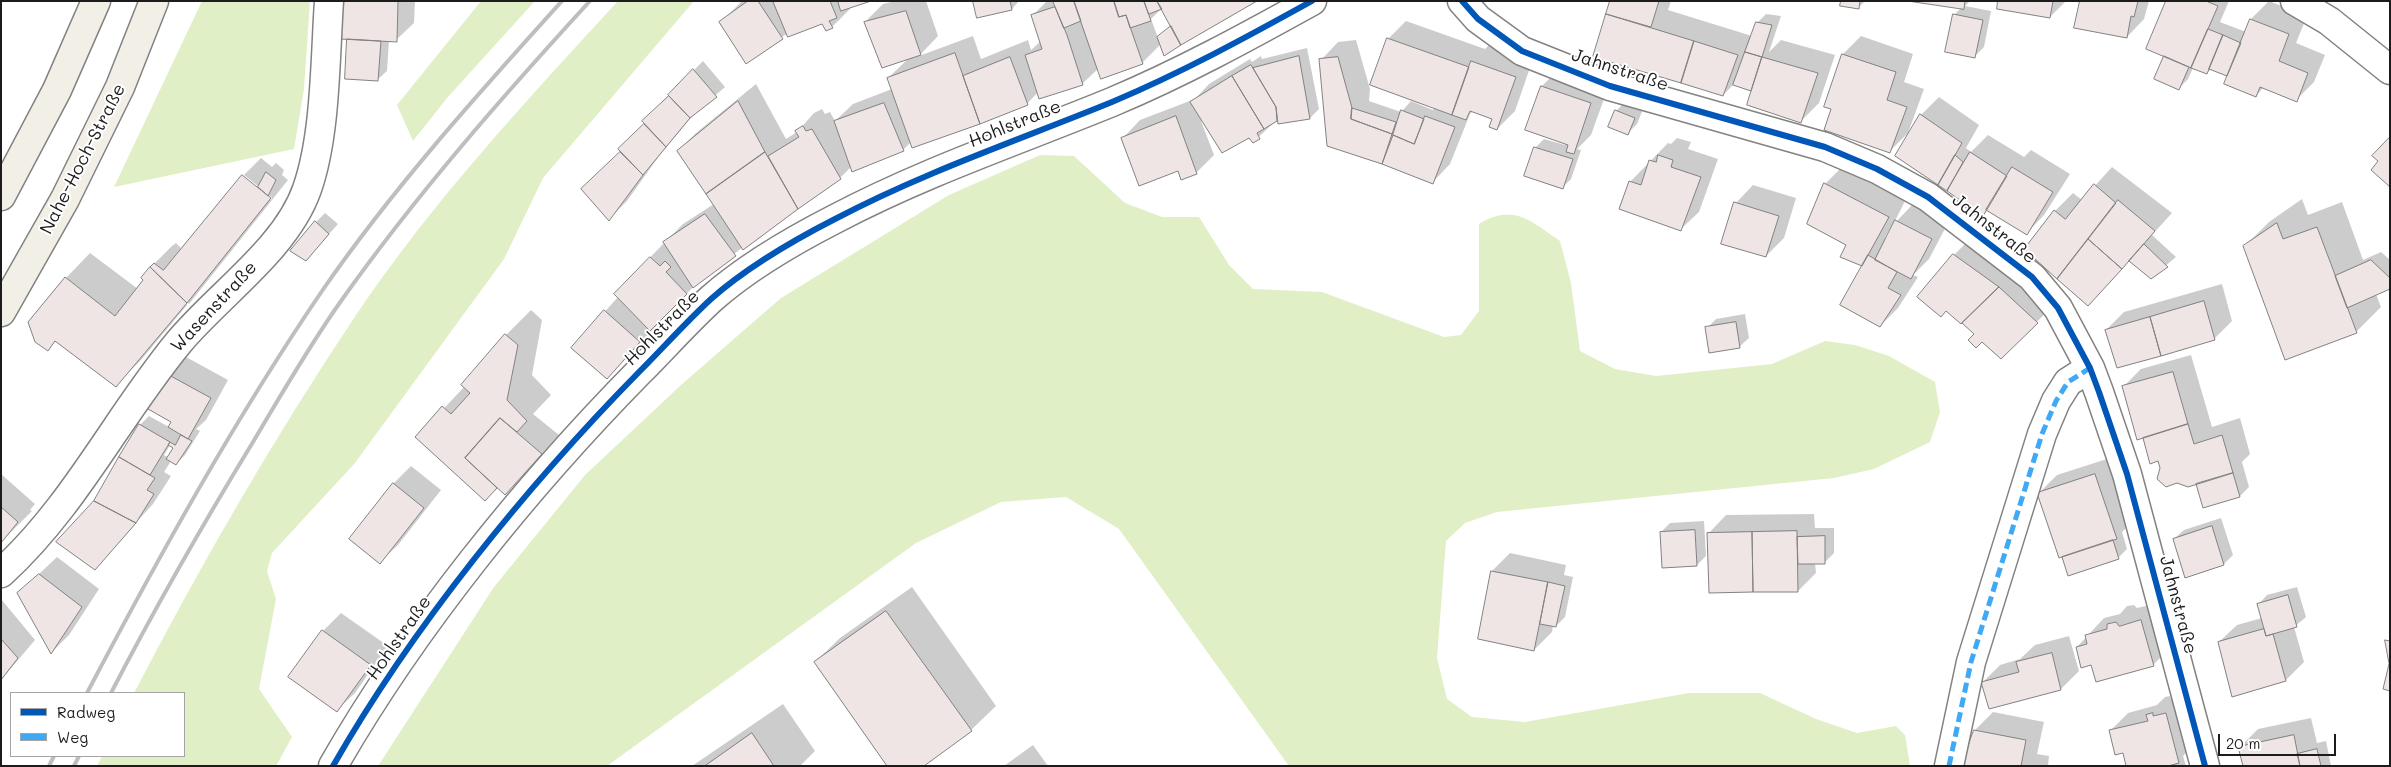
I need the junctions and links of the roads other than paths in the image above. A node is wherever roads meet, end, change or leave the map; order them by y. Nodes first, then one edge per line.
1 (96, 1) edge
2 (154, 1) edge
3 (329, 1) edge
4 (1312, 1) edge
5 (1462, 1) edge
6 (2295, 1) edge
7 (2390, 70) edge
8 (1, 196) edge
9 (1, 312) edge
10 (2090, 368) junction
11 (1, 573) edge
12 (333, 766) edge
13 (1949, 766) edge
14 (2205, 766) edge

1 - 8 main road
2 - 9 main road, Nahe-Hoch-Straße
3 - 11 street, Wasenstraße
4 - 12 street, Hohlstraße
5 - 10 street, Jahnstraße
6 - 7 street
10 - 13 street
10 - 14 street, Jahnstraße

